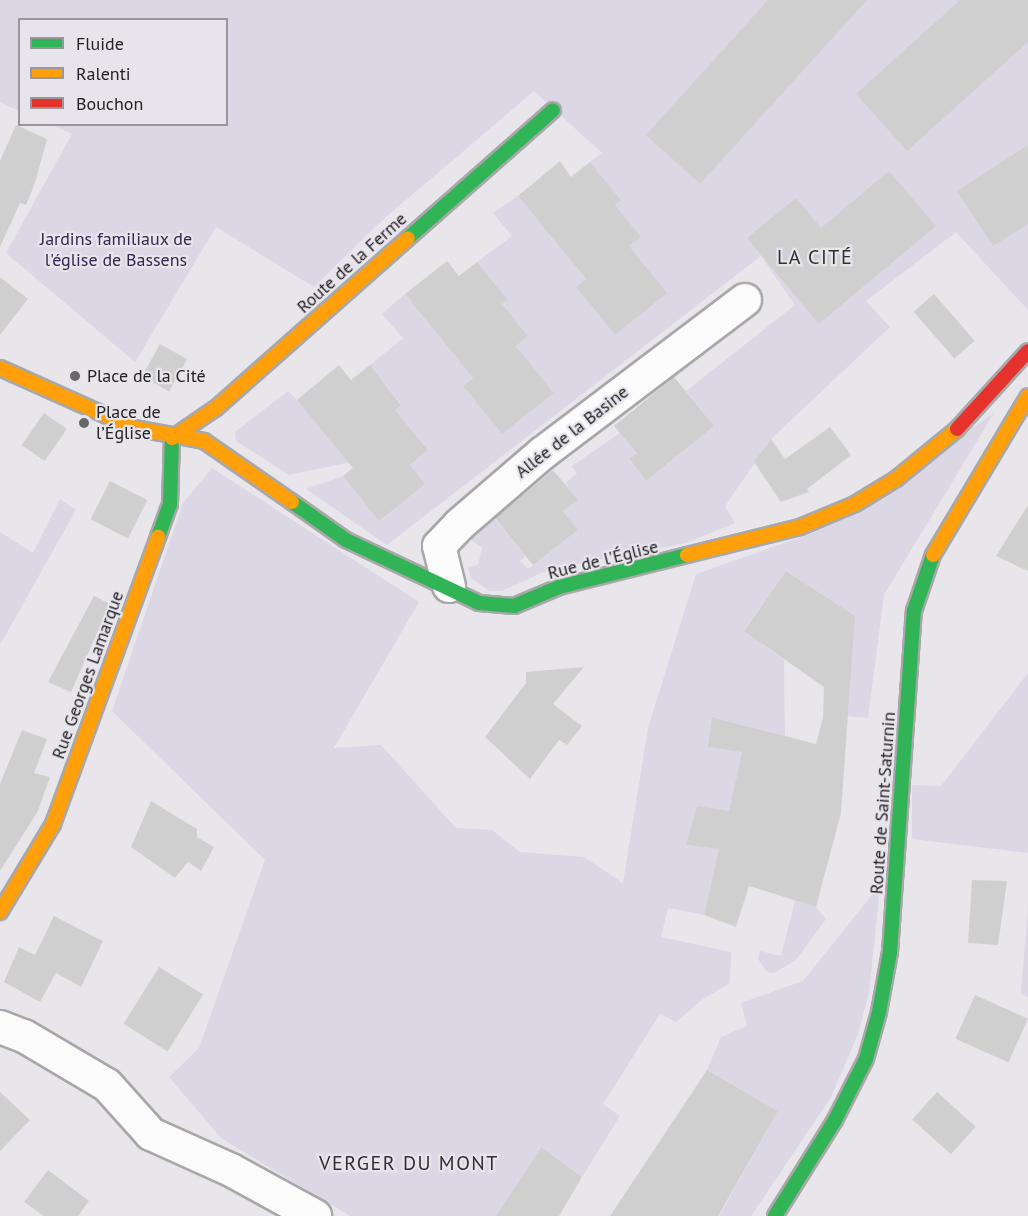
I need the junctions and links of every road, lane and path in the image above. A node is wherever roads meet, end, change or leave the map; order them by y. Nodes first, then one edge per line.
1 (553, 110) dead end
2 (745, 300) dead end
3 (1028, 351) edge
4 (0, 368) edge
5 (1028, 396) edge
6 (172, 438) junction
7 (449, 586) junction
8 (0, 912) edge
9 (0, 1027) edge
10 (315, 1216) edge
11 (775, 1216) edge

1 - 6 street, Route de la Ferme
2 - 7 street, Allée de la Basine
3 - 7 street, Rue de l'Église
4 - 6 street, Rue de l'Église
5 - 11 street, Route de Saint-Saturnin
6 - 7 street, Rue de l'Église
6 - 8 street, Rue Georges Lamarque
9 - 10 street

